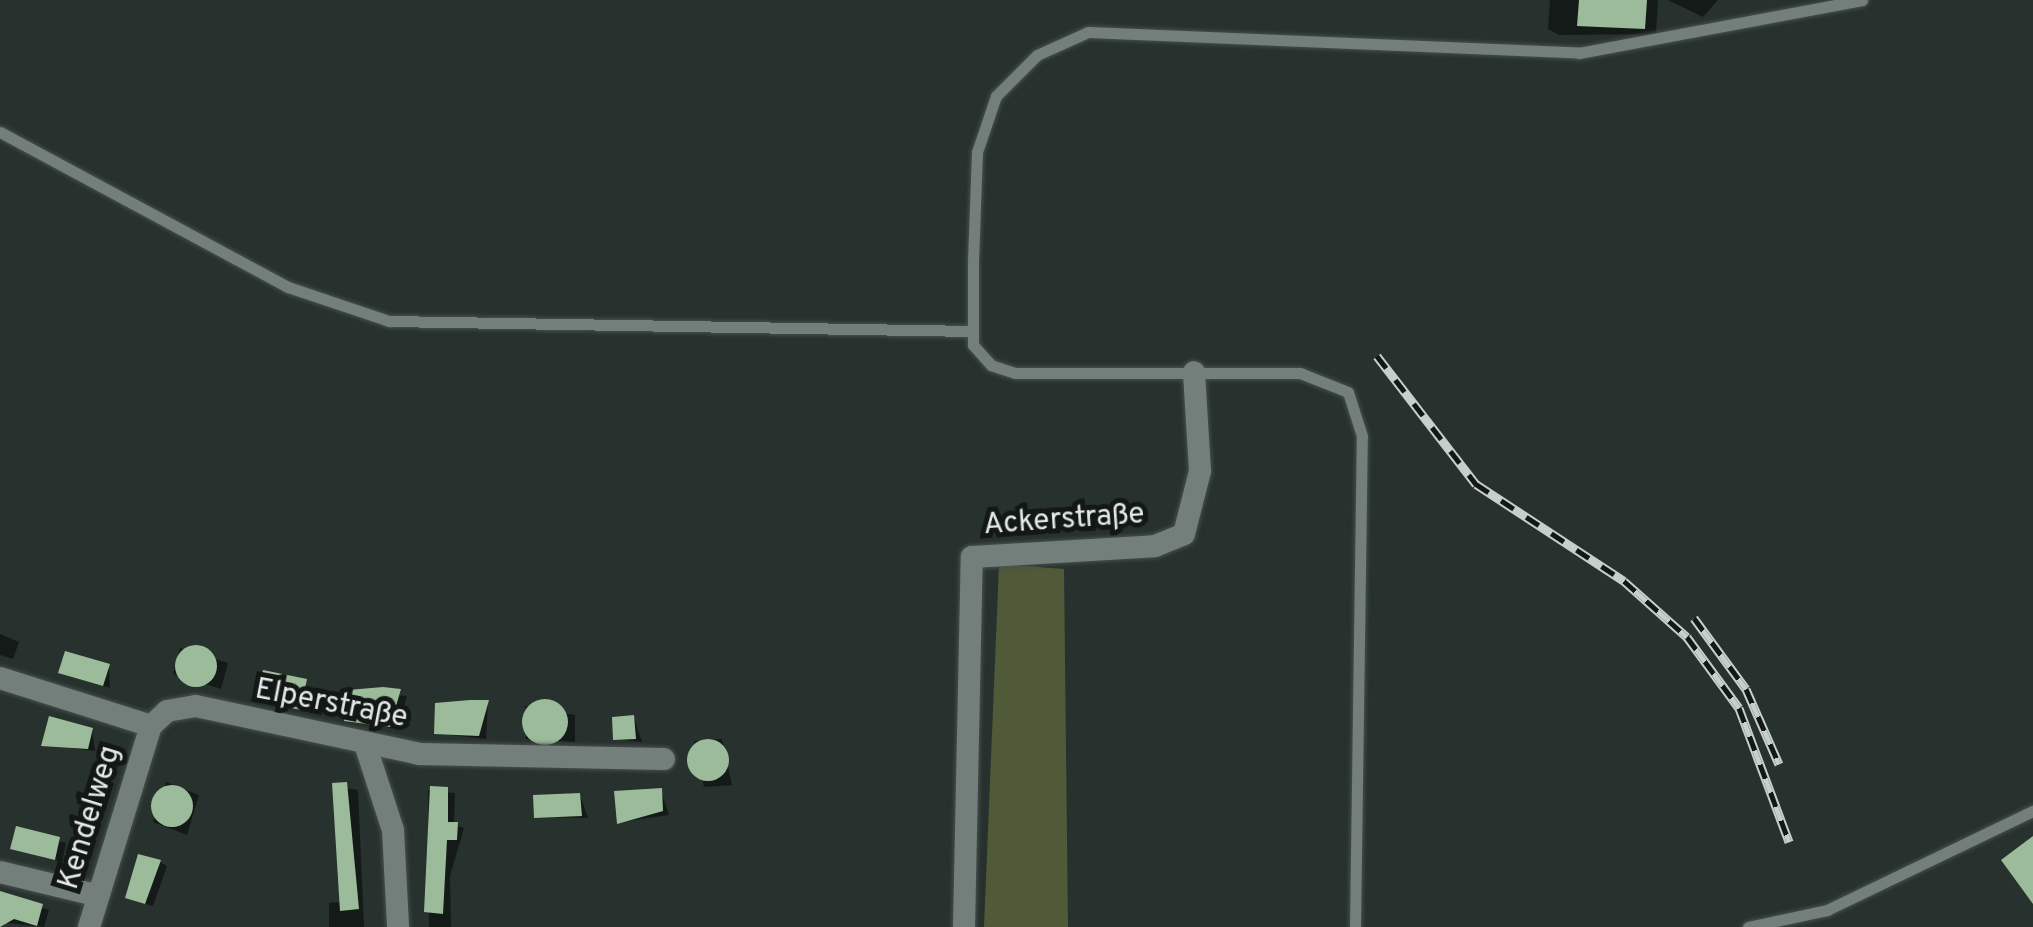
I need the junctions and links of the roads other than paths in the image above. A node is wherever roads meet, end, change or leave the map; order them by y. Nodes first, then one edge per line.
1 (1862, 0) edge
2 (0, 132) edge
3 (973, 331) junction
4 (1194, 372) junction
5 (0, 678) edge
6 (150, 726) junction
7 (366, 748) junction
8 (664, 760) dead end
9 (2033, 812) edge
10 (0, 872) edge
11 (96, 895) junction
12 (89, 927) edge
13 (398, 927) edge
14 (964, 927) edge
15 (1355, 927) edge
16 (1748, 927) edge

1 - 3 lane
2 - 3 lane
3 - 4 lane
4 - 14 street, Ackerstraße
4 - 15 lane
5 - 6 street
6 - 7 street, Elperstraße
6 - 11 street, Kendelweg
7 - 8 street, Elperstraße
7 - 13 street
9 - 16 lane
10 - 11 street
11 - 12 street, Kendelweg

